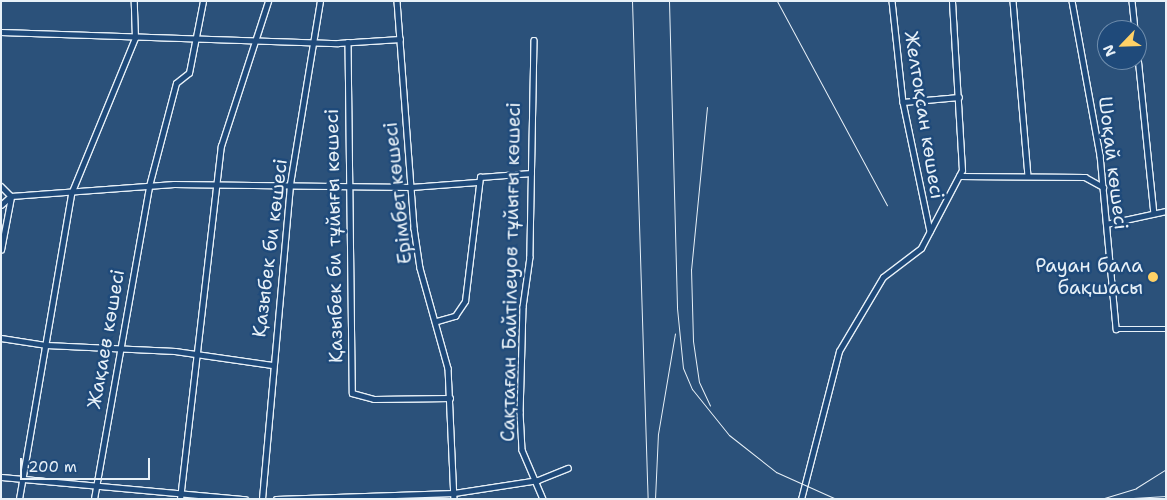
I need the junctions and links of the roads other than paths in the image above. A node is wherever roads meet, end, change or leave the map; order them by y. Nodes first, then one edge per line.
1 (134, 1) edge
2 (203, 1) edge
3 (268, 1) edge
4 (320, 1) edge
5 (397, 1) edge
6 (892, 1) edge
7 (952, 1) edge
8 (1013, 1) edge
9 (1072, 1) edge
10 (1132, 1) edge
11 (1134, 20) edge
12 (1, 32) edge
13 (135, 38) junction
14 (199, 38) junction
15 (260, 38) junction
16 (400, 39) junction
17 (534, 40) dead end
18 (314, 42) junction
19 (348, 42) junction
20 (1139, 70) edge
21 (959, 97) junction
22 (903, 102) junction
23 (531, 173) junction
24 (1028, 175) junction
25 (959, 176) junction
26 (477, 182) junction
27 (290, 184) junction
28 (347, 184) junction
29 (217, 185) junction
30 (1, 186) edge
31 (149, 186) junction
32 (411, 187) junction
33 (1102, 187) junction
34 (70, 194) junction
35 (11, 196) junction
36 (1, 205) edge
37 (1166, 211) edge
38 (1154, 213) junction
39 (1106, 224) junction
40 (931, 233) junction
41 (1, 250) edge
42 (437, 321) junction
43 (1166, 328) edge
44 (1, 338) edge
45 (46, 345) junction
46 (119, 348) junction
47 (194, 353) junction
48 (272, 365) junction
49 (450, 398) junction
50 (568, 468) dead end
51 (1, 477) edge
52 (23, 480) junction
53 (538, 480) junction
54 (96, 488) junction
55 (454, 496) edge
56 (180, 498) edge
57 (307, 498) edge
58 (19, 499) edge
59 (94, 499) edge
60 (245, 499) edge
61 (262, 499) edge
62 (276, 499) edge
63 (543, 499) edge
64 (801, 499) edge

1 - 13 street
2 - 14 street, Жақаев көшесі
3 - 15 street
4 - 18 street, Қазыбек би көшесі
5 - 16 street, Ерімбет көшесі
6 - 22 street, Желтоқсан көшесі
7 - 21 street
8 - 24 street
9 - 33 street, Шоқай көшесі
10 - 11 street
12 - 13 street
13 - 14 street
13 - 34 street
14 - 15 street
14 - 31 street, Жақаев көшесі
15 - 18 street
15 - 29 street
16 - 19 street
16 - 32 street, Ерімбет көшесі
17 - 23 street, Сақтаған Байтілеуов тұйығы көшесі
18 - 19 street
18 - 27 street, Қазыбек би көшесі
19 - 28 street, Қазыбек би тұйығы көшесі
20 - 38 street
21 - 22 street
21 - 25 street
22 - 40 street, Желтоқсан көшесі
23 - 26 street
23 - 53 street, Сақтаған Байтілеуов тұйығы көшесі
24 - 25 street
24 - 33 street
25 - 40 street
26 - 32 street
26 - 42 street
27 - 28 street
27 - 29 street
27 - 48 street, Қазыбек би көшесі
28 - 32 street
28 - 49 street, Қазыбек би тұйығы көшесі
29 - 31 street
29 - 47 street
30 - 35 street
31 - 34 street
31 - 46 street, Жақаев көшесі
32 - 42 street, Ерімбет көшесі
33 - 39 street, Шоқай көшесі
34 - 35 street
34 - 45 street
35 - 36 street
35 - 41 street
37 - 38 street
38 - 39 street
39 - 43 street, Шоқай көшесі
40 - 64 street
42 - 49 street, Ерімбет көшесі
44 - 45 street
45 - 46 street
45 - 52 street
46 - 47 street
46 - 54 street, Жақаев көшесі
47 - 48 street
47 - 56 street
48 - 61 street, Қазыбек би көшесі
49 - 55 street, Ерімбет көшесі
50 - 53 street
51 - 52 street
52 - 54 street
52 - 58 street
53 - 55 street
53 - 63 street, Сақтаған Байтілеуов тұйығы көшесі
54 - 56 street
54 - 59 street, Жақаев көшесі
55 - 57 street
56 - 60 street
57 - 62 street

